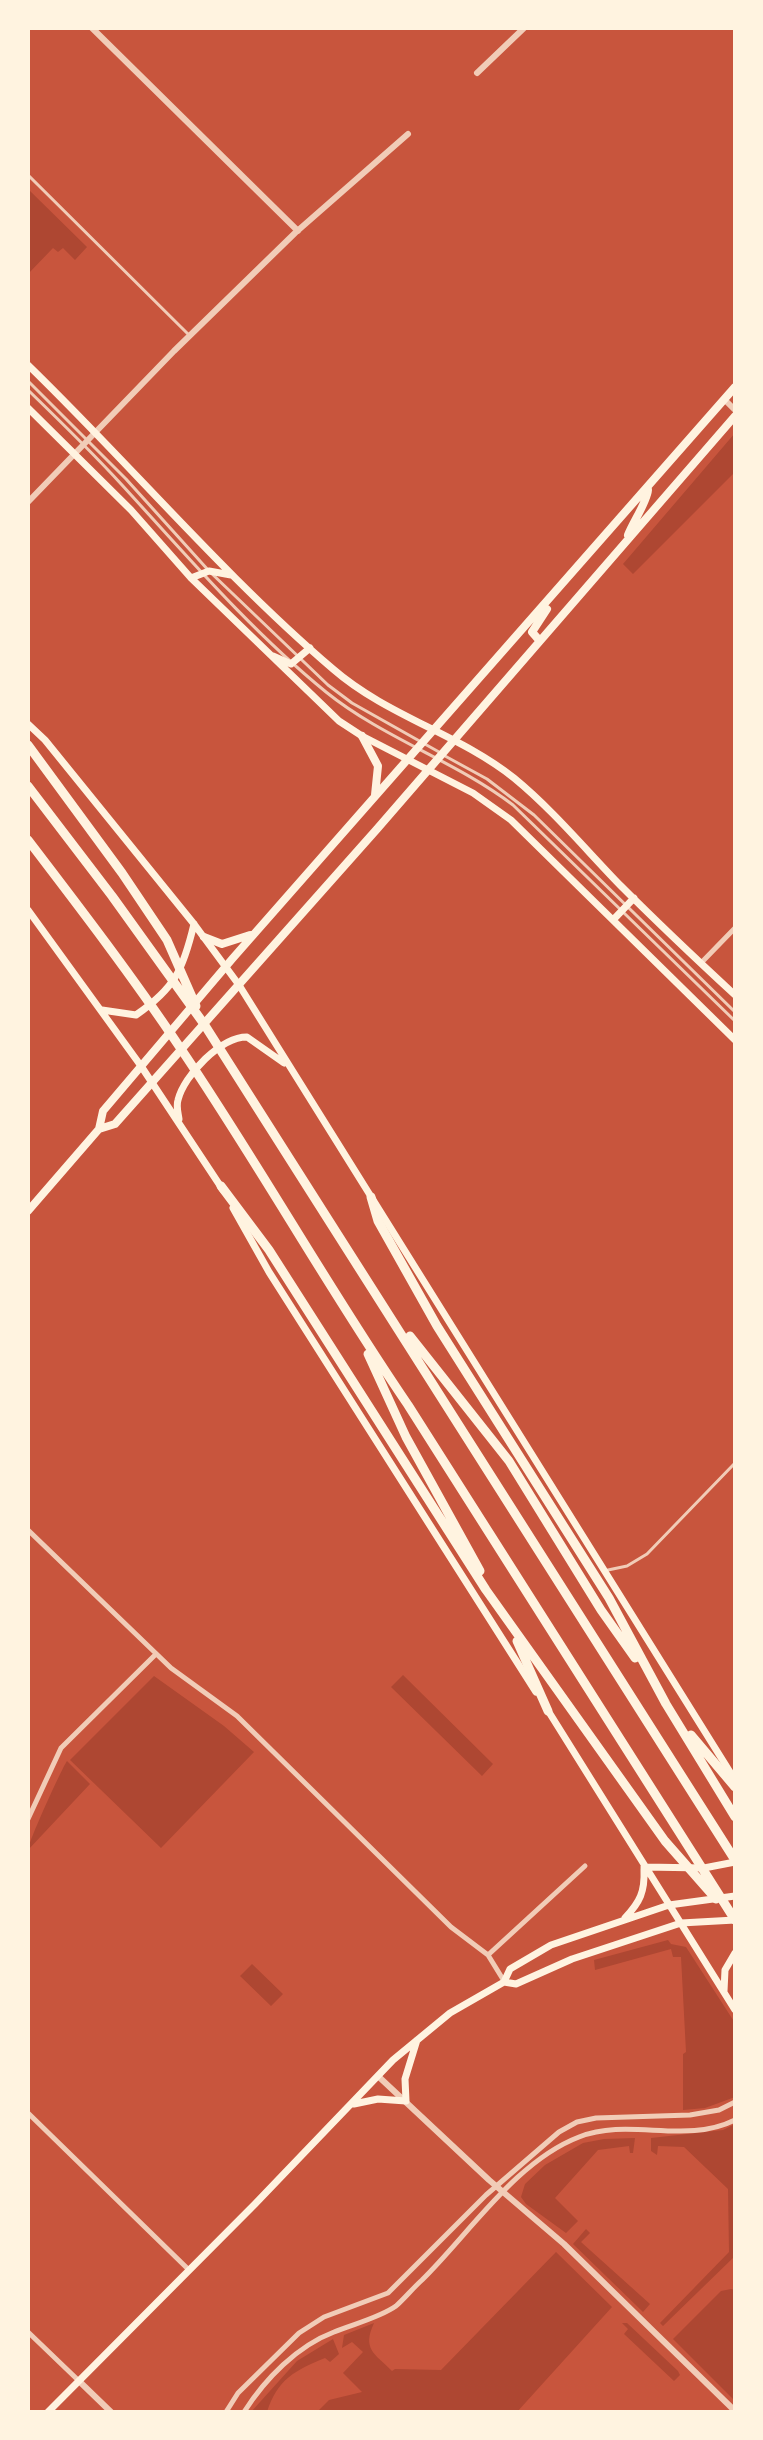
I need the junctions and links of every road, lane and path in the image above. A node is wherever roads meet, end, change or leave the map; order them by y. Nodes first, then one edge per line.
1 (92, 28) edge
2 (524, 28) edge
3 (477, 73) dead end
4 (408, 134) dead end
5 (28, 175) edge
6 (298, 231) junction
7 (190, 336) junction
8 (28, 365) edge
9 (28, 381) edge
10 (735, 387) edge
11 (28, 390) edge
12 (724, 399) junction
13 (28, 408) edge
14 (735, 413) edge
15 (96, 431) junction
16 (85, 442) junction
17 (74, 453) junction
18 (648, 489) junction
19 (28, 502) edge
20 (624, 543) junction
21 (205, 572) junction
22 (233, 576) junction
23 (191, 578) junction
24 (560, 588) junction
25 (539, 640) junction
26 (310, 648) junction
27 (271, 656) junction
28 (297, 660) junction
29 (28, 724) edge
30 (434, 730) junction
31 (362, 736) junction
32 (452, 740) junction
33 (28, 745) edge
34 (420, 745) junction
35 (439, 756) junction
36 (408, 759) junction
37 (428, 769) junction
38 (28, 786) edge
39 (375, 797) junction
40 (28, 840) edge
41 (28, 853) edge
42 (57, 879) junction
43 (634, 898) junction
44 (624, 909) junction
45 (28, 910) edge
46 (613, 920) junction
47 (194, 924) junction
48 (735, 928) edge
49 (255, 933) junction
50 (204, 937) junction
51 (701, 963) junction
52 (226, 967) junction
53 (239, 985) junction
54 (735, 995) edge
55 (102, 1010) junction
56 (735, 1012) edge
57 (735, 1021) edge
58 (204, 1024) junction
59 (735, 1040) edge
60 (141, 1066) junction
61 (289, 1067) junction
62 (152, 1082) junction
63 (181, 1126) junction
64 (99, 1129) junction
65 (221, 1186) junction
66 (371, 1197) junction
67 (28, 1211) edge
68 (378, 1295) junction
69 (356, 1329) junction
70 (735, 1463) edge
71 (28, 1530) edge
72 (604, 1571) junction
73 (156, 1654) junction
74 (548, 1711) junction
75 (735, 1780) edge
76 (735, 1787) edge
77 (735, 1817) edge
78 (28, 1819) edge
79 (735, 1861) edge
80 (585, 1866) dead end
81 (644, 1867) junction
82 (735, 1896) edge
83 (669, 1905) junction
84 (623, 1921) junction
85 (735, 1921) edge
86 (681, 1923) junction
87 (735, 1953) edge
88 (488, 1955) junction
89 (504, 1982) junction
90 (724, 1993) junction
91 (735, 2010) edge
92 (418, 2038) junction
93 (379, 2077) junction
94 (406, 2101) junction
95 (735, 2102) edge
96 (352, 2104) junction
97 (28, 2113) edge
98 (641, 2115) junction
99 (735, 2120) edge
100 (641, 2130) junction
101 (495, 2185) junction
102 (503, 2193) junction
103 (189, 2270) junction
104 (28, 2332) edge
105 (80, 2382) junction
106 (735, 2411) edge
107 (48, 2412) edge
108 (111, 2412) edge
109 (226, 2412) edge
110 (244, 2412) edge

1 - 6 street
2 - 3 street
4 - 6 street
5 - 7 lane
6 - 7 street
7 - 15 street
8 - 15 main road
9 - 16 lane
10 - 12 main road
11 - 16 lane
12 - 14 street
12 - 18 main road
13 - 17 main road
14 - 20 main road
15 - 16 street
15 - 22 main road
16 - 17 street
16 - 21 lane
17 - 19 street
17 - 23 main road
18 - 20 main road
18 - 24 main road
20 - 25 main road
21 - 22 main road
21 - 23 main road
21 - 28 lane
22 - 26 main road
23 - 27 main road
24 - 25 main road
24 - 30 main road
25 - 32 main road
26 - 28 main road
26 - 30 main road
27 - 28 main road
27 - 31 main road
28 - 34 lane
29 - 47 main road
30 - 32 main road
30 - 34 main road
31 - 36 main road
31 - 39 main road
32 - 35 main road
32 - 43 main road
33 - 58 highway
34 - 35 lane
34 - 36 main road
35 - 37 main road
35 - 44 lane
36 - 37 main road
36 - 39 main road
37 - 46 main road
37 - 53 main road
38 - 58 highway
39 - 49 main road
40 - 42 highway
41 - 42 highway
42 - 69 highway
43 - 44 main road
43 - 51 main road
44 - 46 main road
44 - 56 lane
44 - 57 lane
45 - 55 main road
46 - 59 main road
47 - 50 main road
47 - 55 main road
48 - 51 street
49 - 50 main road
49 - 52 main road
50 - 52 main road
51 - 54 main road
52 - 53 main road
52 - 60 main road
53 - 61 main road
53 - 62 main road
55 - 60 main road
58 - 68 highway
60 - 62 main road
60 - 64 main road
61 - 63 main road
61 - 66 main road
62 - 63 main road
62 - 64 main road
63 - 65 main road
64 - 67 main road
65 - 74 main road
65 - 85 highway
66 - 72 main road
66 - 77 highway
68 - 76 highway
68 - 79 highway
69 - 74 highway
69 - 85 highway
70 - 72 lane
71 - 73 street
72 - 75 main road
73 - 78 street
73 - 88 street
74 - 81 main road
79 - 81 main road
80 - 88 street
81 - 83 main road
81 - 84 main road
82 - 83 main road
83 - 84 main road
83 - 86 main road
84 - 89 main road
85 - 86 main road
86 - 89 main road
86 - 90 main road
87 - 90 main road
88 - 89 street
89 - 92 main road
90 - 91 main road
92 - 93 main road
92 - 94 main road
93 - 94 street
93 - 96 main road
94 - 96 main road
94 - 101 street
95 - 98 street
96 - 103 main road
97 - 103 street
98 - 100 street
98 - 101 street
99 - 100 street
100 - 102 street
101 - 102 street
101 - 109 street
102 - 106 street
102 - 110 street
103 - 105 main road
104 - 105 street
105 - 107 main road
105 - 108 street

